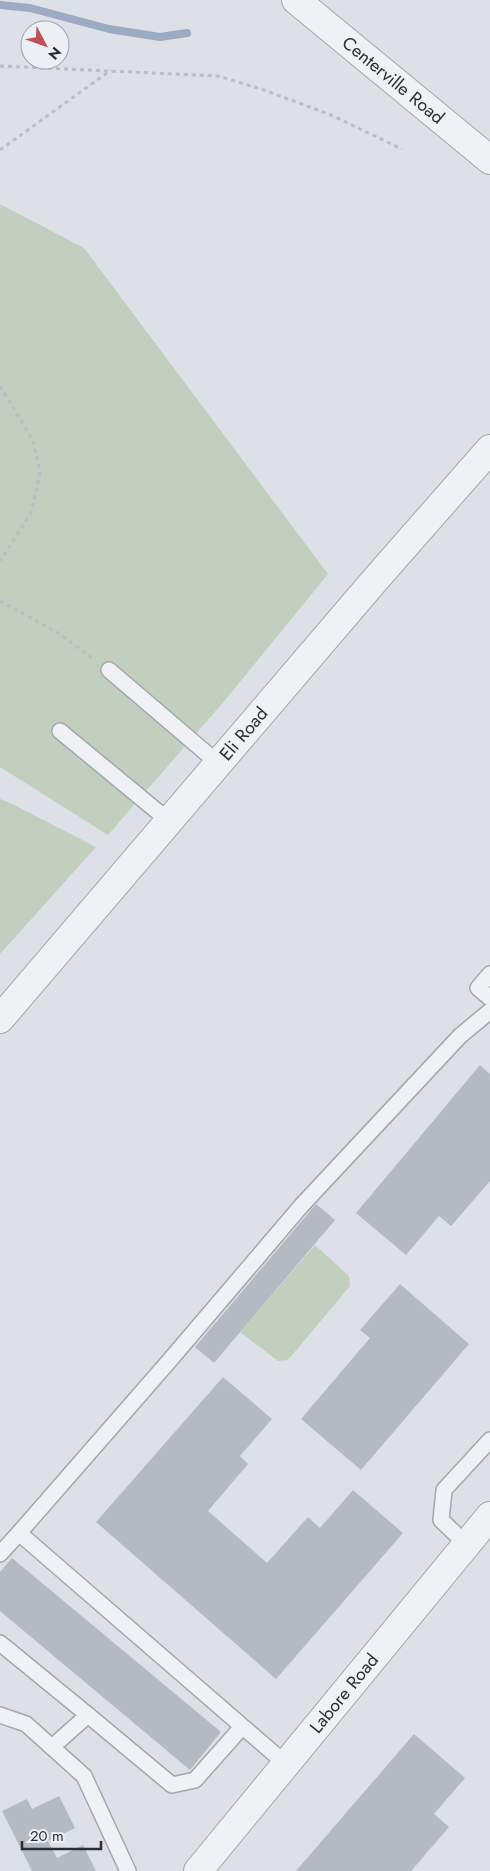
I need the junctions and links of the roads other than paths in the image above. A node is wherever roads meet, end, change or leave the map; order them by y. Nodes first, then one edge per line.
1 (296, 0) edge
2 (490, 160) edge
3 (490, 449) edge
4 (109, 670) road end
5 (60, 731) dead end
6 (219, 764) junction
7 (169, 821) junction
8 (490, 974) edge
9 (490, 998) edge
10 (490, 1012) edge
11 (0, 1020) edge
12 (490, 1440) edge
13 (490, 1516) edge
14 (19, 1533) junction
15 (466, 1544) junction
16 (0, 1554) edge
17 (0, 1643) edge
18 (0, 1715) edge
19 (88, 1715) junction
20 (242, 1727) junction
21 (52, 1747) junction
22 (286, 1765) junction
23 (128, 1871) edge
24 (198, 1871) edge

1 - 2 street, Centerville Road
3 - 6 street, Eli Road
4 - 6 lane
5 - 7 lane
6 - 7 street, Eli Road
7 - 11 street, Eli Road
8 - 9 lane
10 - 14 lane
12 - 15 lane
13 - 15 street, Labore Road
14 - 16 lane
14 - 20 lane
15 - 22 street, Labore Road
17 - 19 lane
18 - 21 lane
19 - 20 lane
19 - 21 lane
20 - 22 lane
21 - 23 lane
22 - 24 street, Labore Road

